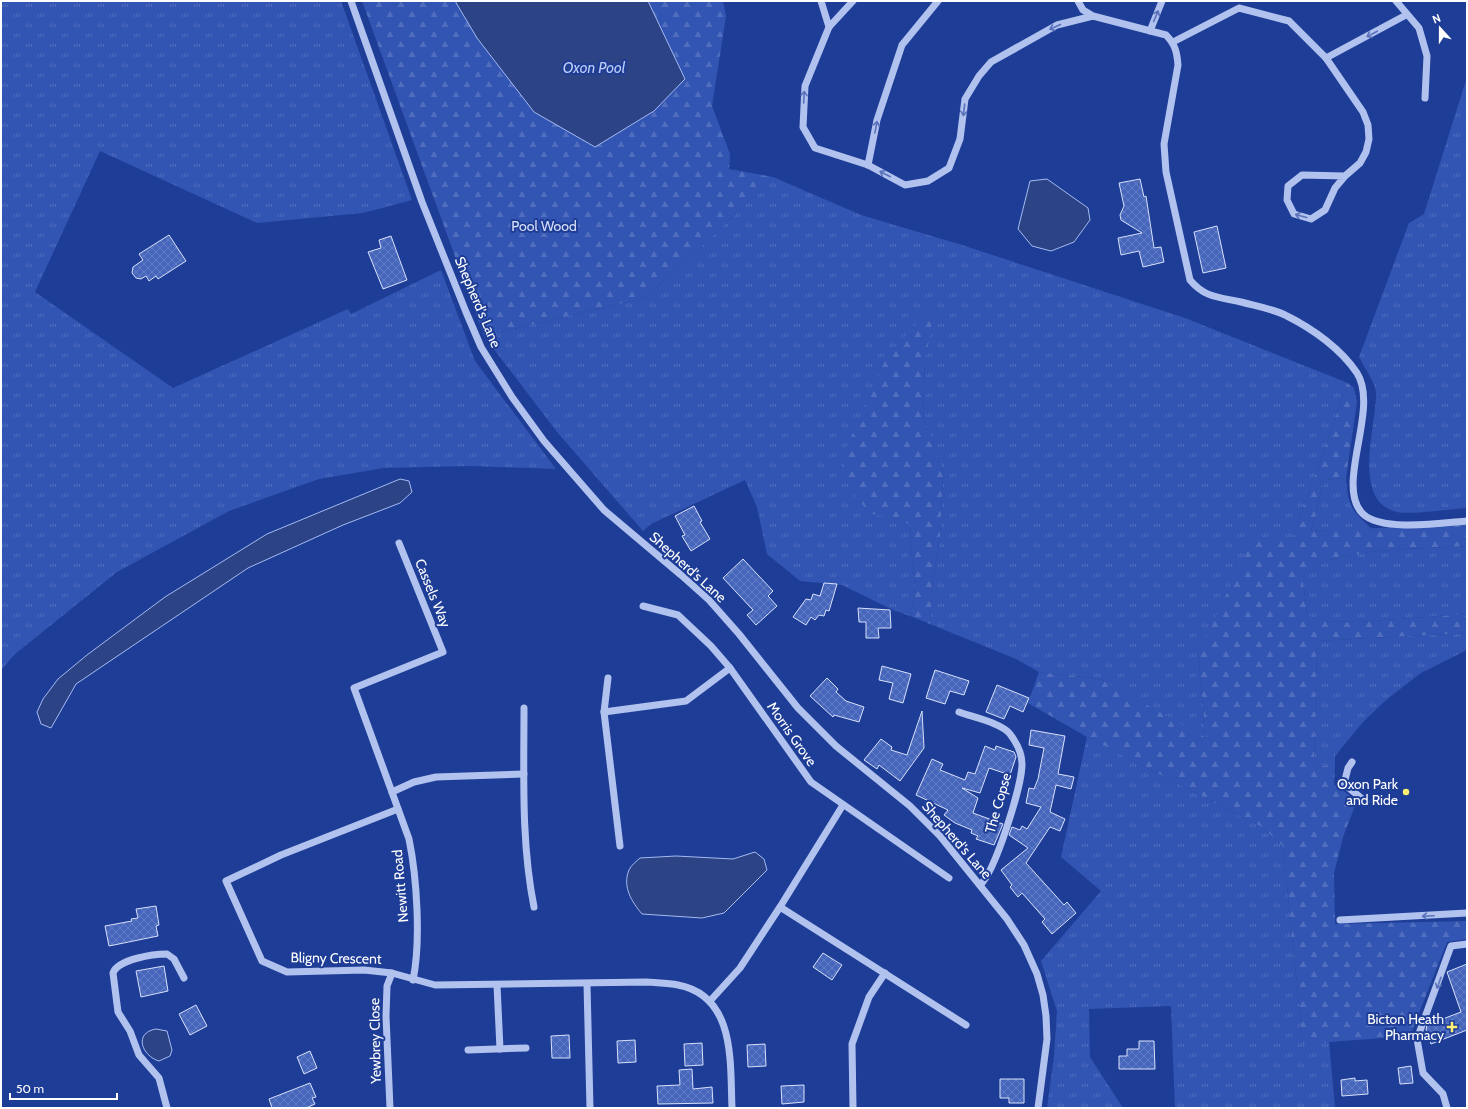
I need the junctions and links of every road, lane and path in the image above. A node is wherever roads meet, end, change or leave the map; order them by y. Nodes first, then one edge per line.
1 (351, 1) edge
2 (821, 1) edge
3 (853, 1) edge
4 (938, 1) edge
5 (1078, 1) edge
6 (1162, 1) edge
7 (1396, 1) edge
8 (1406, 15) junction
9 (1092, 16) junction
10 (829, 27) junction
11 (1150, 31) junction
12 (1173, 42) junction
13 (1326, 58) junction
14 (1425, 98) dead end
15 (868, 166) junction
16 (1345, 176) junction
17 (1467, 521) edge
18 (399, 543) dead end
19 (643, 606) dead end
20 (730, 668) junction
21 (608, 678) dead end
22 (354, 688) joint
23 (524, 708) dead end
24 (604, 712) junction
25 (959, 712) dead end
26 (1352, 762) dead end
27 (524, 774) junction
28 (392, 792) junction
29 (1366, 802) dead end
30 (843, 804) junction
31 (398, 809) junction
32 (620, 846) dead end
33 (950, 878) dead end
34 (980, 884) junction
35 (534, 907) dead end
36 (780, 907) junction
37 (1467, 914) edge
38 (1340, 920) dead end
39 (1467, 944) edge
40 (885, 973) junction
41 (392, 974) junction
42 (184, 978) dead end
43 (413, 980) junction
44 (586, 984) junction
45 (497, 985) junction
46 (710, 1001) junction
47 (966, 1025) dead end
48 (526, 1048) dead end
49 (500, 1049) junction
50 (468, 1050) dead end
51 (167, 1108) edge
52 (390, 1108) edge
53 (590, 1108) edge
54 (732, 1108) edge
55 (853, 1108) edge
56 (1038, 1108) edge
57 (1447, 1108) edge

1 - 34 street, Shepherd's Lane
2 - 10 street
3 - 10 street
15 -> 4 street
5 - 9 street
11 -> 6 street
7 - 8 street
8 -> 13 street
8 - 14 street
9 - 11 street
9 -> 15 street
15 -> 10 street
11 - 12 street
12 - 13 street
12 - 17 street
13 - 16 street
16 -> 16 street
18 - 22 street, Cassels Way
19 - 20 street, Morris Grove
20 - 24 street
20 - 30 street, Morris Grove
21 - 24 street
22 - 28 street, Newitt Road
23 - 27 street
24 - 32 street
25 - 34 street, The Copse
26 - 29 street
27 - 28 street
27 - 35 street
28 - 31 street, Newitt Road
30 - 33 street, Morris Grove
30 - 36 street
31 - 41 street, Bligny Crescent
31 - 43 street, Newitt Road
34 - 56 street, Shepherd's Lane
36 - 40 street
36 - 46 street
37 -> 38 street
39 -> 57 street
40 - 47 street
40 - 55 street
41 - 43 street, Bligny Crescent
41 - 52 street, Yewbrey Close
42 - 51 street
43 - 45 street, Bligny Crescent
44 - 45 street, Bligny Crescent
44 - 46 street, Bligny Crescent
44 - 53 street
45 - 49 street
46 - 54 street, Bligny Crescent
48 - 49 street
49 - 50 street

